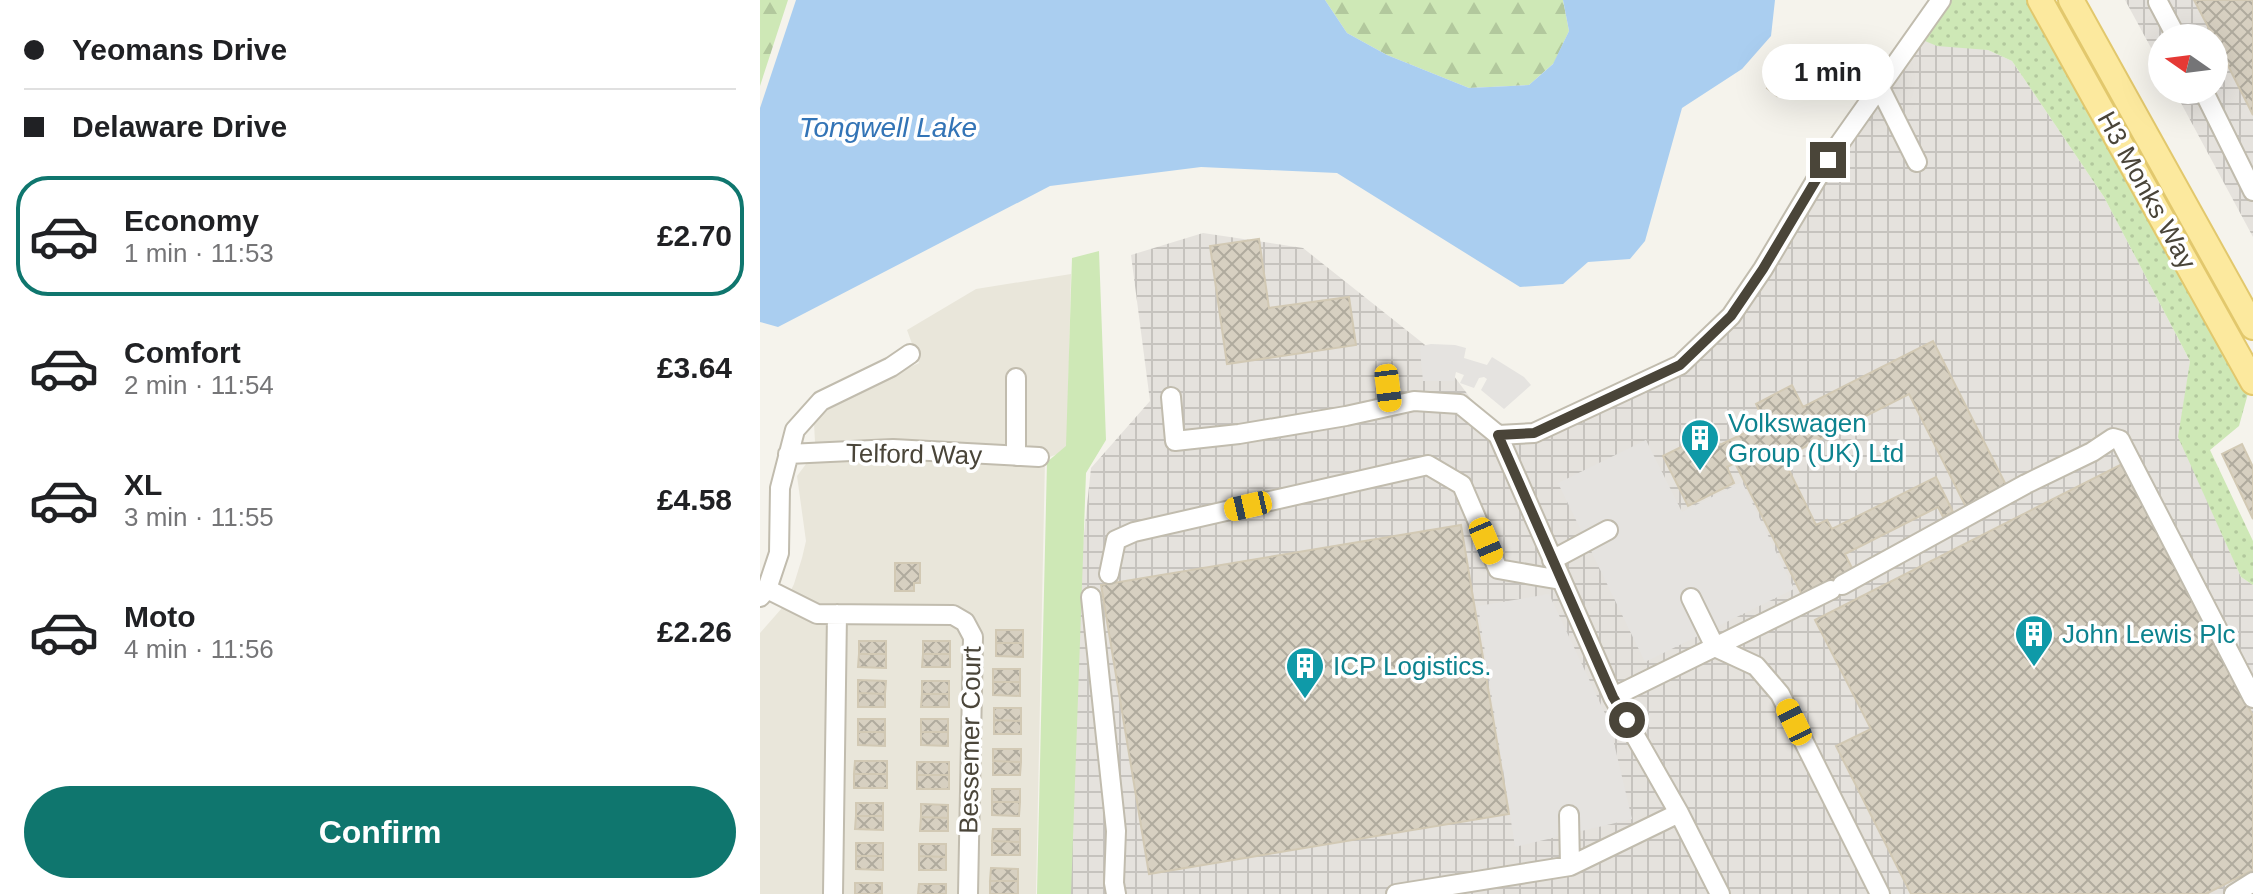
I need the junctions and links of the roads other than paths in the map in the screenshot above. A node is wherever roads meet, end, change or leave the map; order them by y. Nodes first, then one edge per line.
1 (1941, 0) edge
2 (2040, 0) edge
3 (2071, 0) edge
4 (2158, 2) edge
5 (2170, 24) edge
6 (1879, 86) junction
7 (2210, 104) edge
8 (1917, 162) dead end
9 (2253, 191) edge
10 (2253, 327) edge
11 (910, 354) dead end
12 (1016, 378) dead end
13 (2253, 382) edge
14 (1468, 386) dead end
15 (1171, 397) dead end
16 (1460, 404) junction
17 (1498, 435) junction
18 (788, 454) junction
19 (1016, 456) junction
20 (1039, 457) dead end
21 (1608, 530) dead end
22 (1552, 560) junction
23 (1109, 574) dead end
24 (1561, 580) junction
25 (763, 593) edge
26 (1091, 597) dead end
27 (1691, 598) dead end
28 (837, 614) junction
29 (1715, 647) junction
30 (1613, 697) junction
31 (2253, 698) edge
32 (1679, 813) junction
33 (1569, 815) dead end
34 (1570, 866) junction
35 (2253, 882) edge
36 (1447, 890) edge
37 (833, 894) edge
38 (968, 894) edge
39 (1116, 894) edge
40 (1396, 894) edge
41 (1720, 894) edge
42 (1880, 894) edge
43 (2234, 894) edge

1 - 6 street
2 - 13 main road, H3 Monks Way
3 - 10 main road, H3 Monks Way
4 - 5 street
6 - 8 street
6 - 17 street
7 - 9 street
11 - 18 street
12 - 19 street
14 - 16 street
15 - 16 street
16 - 17 street
17 - 22 street
18 - 19 street, Telford Way
18 - 25 street
19 - 20 street, Telford Way
21 - 22 street
22 - 24 street
23 - 24 street
24 - 30 street
25 - 28 street, Bessemer Court
26 - 39 street
27 - 29 street
28 - 37 street
28 - 38 street, Bessemer Court
29 - 30 street
29 - 31 street
29 - 42 street
30 - 32 street
32 - 34 street
32 - 41 street
33 - 34 street
34 - 36 street
35 - 43 street
36 - 40 street

